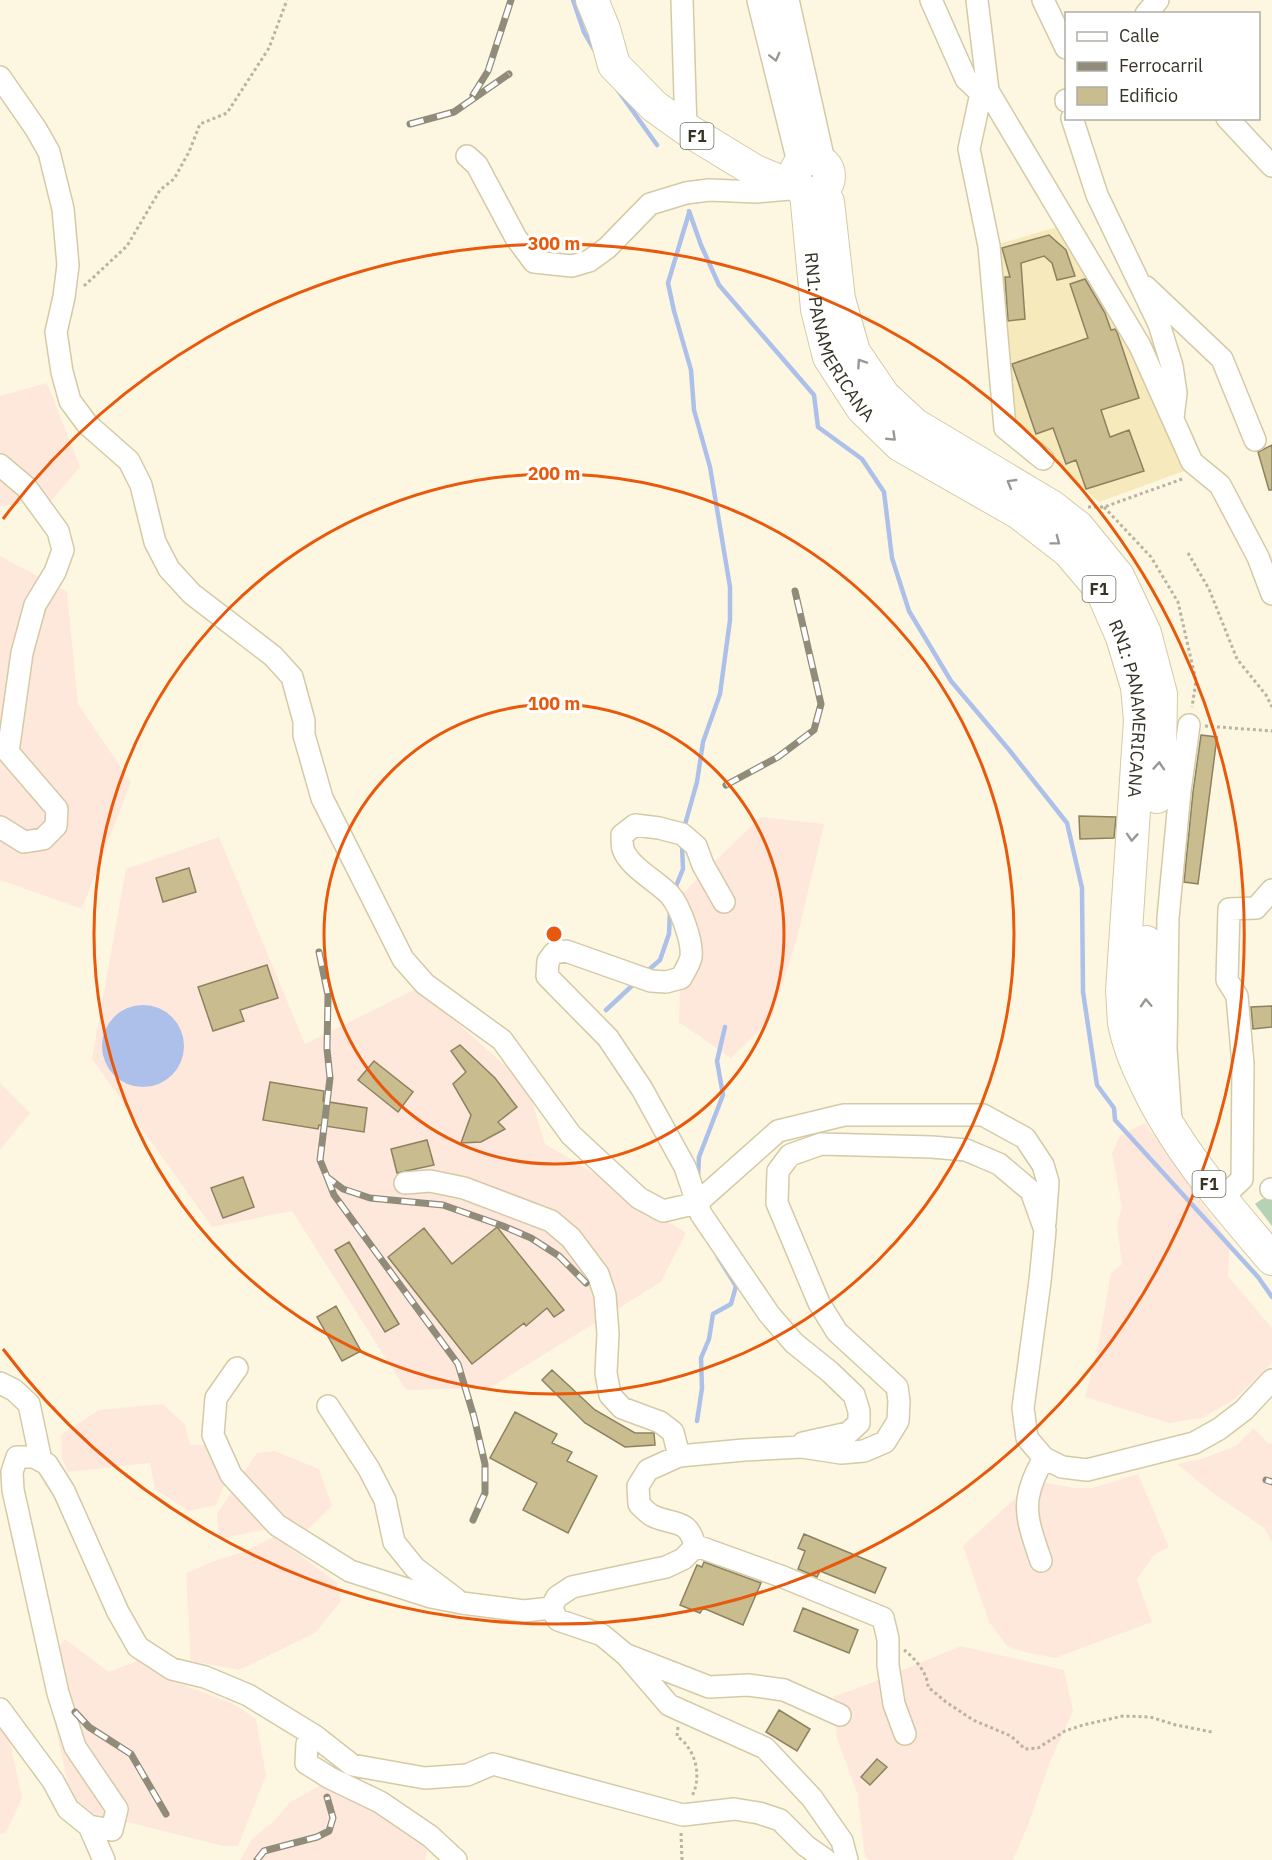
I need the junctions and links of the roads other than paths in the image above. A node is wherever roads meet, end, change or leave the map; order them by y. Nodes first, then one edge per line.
1 (592, 0) edge
2 (682, 0) edge
3 (761, 0) edge
4 (785, 0) edge
5 (930, 0) edge
6 (977, 0) edge
7 (1043, 0) edge
8 (1158, 0) edge
9 (1148, 12) edge
10 (1065, 46) edge
11 (0, 77) edge
12 (984, 92) junction
13 (1073, 120) edge
14 (1229, 120) edge
15 (686, 129) junction
16 (467, 156) dead end
17 (1272, 166) edge
18 (808, 179) junction
19 (1137, 278) junction
20 (1173, 419) junction
21 (1255, 440) dead end
22 (1043, 459) dead end
23 (0, 465) edge
24 (1272, 594) edge
25 (1189, 725) road end
26 (0, 827) edge
27 (1272, 890) edge
28 (724, 902) dead end
29 (1155, 1103) junction
30 (1171, 1129) junction
31 (405, 1183) dead end
32 (1221, 1199) junction
33 (697, 1203) junction
34 (1045, 1230) junction
35 (1272, 1259) edge
36 (237, 1368) dead end
37 (1272, 1380) edge
38 (0, 1383) edge
39 (328, 1406) dead end
40 (785, 1448) junction
41 (680, 1456) junction
42 (1044, 1458) junction
43 (41, 1461) junction
44 (694, 1545) junction
45 (1041, 1561) dead end
46 (462, 1603) junction
47 (551, 1608) junction
48 (626, 1655) junction
49 (0, 1709) edge
50 (840, 1715) dead end
51 (905, 1734) dead end
52 (315, 1736) junction
53 (89, 1826) junction
54 (104, 1860) edge
55 (456, 1860) edge
56 (826, 1860) edge
57 (847, 1860) edge

1 - 15 highway, F1
2 - 15 street
3 -> 18 main road
4 - 18 main road
5 - 12 street
6 - 12 street
7 - 10 street
8 - 9 street
11 - 33 street
12 - 20 street
12 - 22 street
13 - 19 street
14 - 17 street
15 - 18 highway, F1
16 - 18 street
29 -> 18 highway, RN1: PANAMERICANA / F1
18 -> 29 highway, RN1: PANAMERICANA / F1
19 - 20 street
19 - 21 street
20 - 24 street
23 - 26 street
25 - 30 street
27 - 32 street
28 - 33 street
29 - 30 highway, RN1: PANAMERICANA / F1
30 - 32 highway, RN1: PANAMERICANA / F1
31 - 41 street
32 - 35 highway, RN1: PANAMERICANA / F1
33 - 34 street
33 - 40 street
34 - 40 street
34 - 42 street
36 - 46 street
37 - 42 street
38 - 43 street
39 - 46 street
40 - 41 street
41 - 44 street
42 - 45 street
43 - 52 street
43 - 53 street
44 - 47 street
44 - 51 street
46 - 47 street
47 - 48 street
48 - 50 street
48 - 57 street
49 - 53 street
52 - 55 street
52 - 56 street
53 - 54 street

